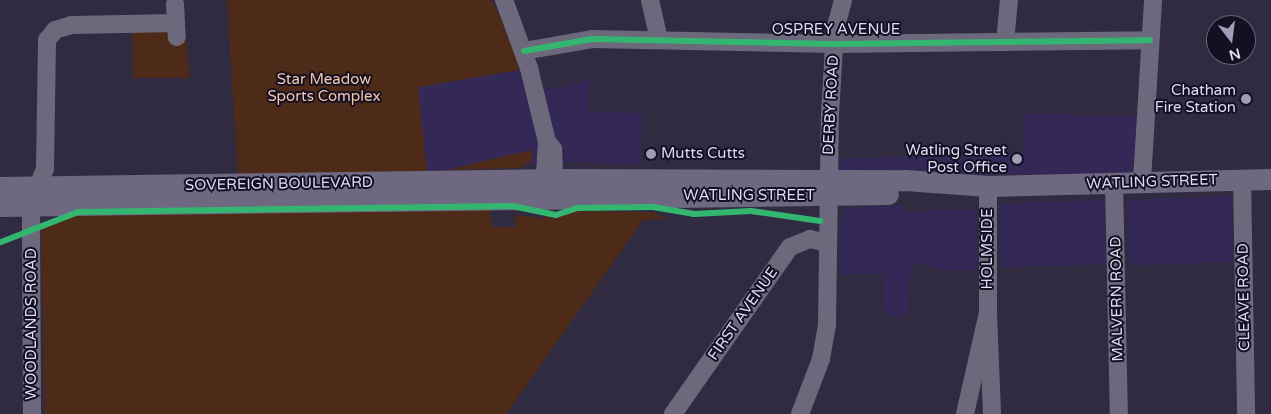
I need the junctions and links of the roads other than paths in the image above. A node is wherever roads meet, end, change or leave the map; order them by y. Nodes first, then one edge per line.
1 (504, 0) edge
2 (650, 0) edge
3 (843, 0) edge
4 (1009, 0) edge
5 (1153, 0) edge
6 (175, 4) dead end
7 (659, 40) junction
8 (1150, 40) junction
9 (1005, 42) junction
10 (834, 44) junction
11 (524, 51) junction
12 (1271, 179) edge
13 (1242, 180) junction
14 (1142, 182) junction
15 (1114, 183) junction
16 (988, 186) junction
17 (0, 187) edge
18 (550, 188) junction
19 (828, 188) junction
20 (34, 196) junction
21 (805, 196) junction
22 (0, 206) edge
23 (828, 243) junction
24 (988, 313) junction
25 (972, 377) junction
26 (991, 378) junction
27 (32, 414) edge
28 (673, 414) edge
29 (800, 414) edge
30 (965, 414) edge
31 (992, 414) edge
32 (1119, 414) edge
33 (1246, 414) edge

1 - 11 street
2 - 7 street
3 - 10 street, DERBY ROAD
4 - 9 street
5 - 8 street
6 - 20 street
7 - 10 street, OSPREY AVENUE
7 - 11 street, OSPREY AVENUE
8 - 9 street, OSPREY AVENUE
8 - 14 street
9 - 10 street, OSPREY AVENUE
10 - 19 street, DERBY ROAD
11 - 18 street
12 - 13 main road, WATLING STREET
13 - 14 main road, WATLING STREET
13 - 33 street, CLEAVE ROAD
14 - 15 main road, WATLING STREET
15 - 16 main road, WATLING STREET
15 - 32 street, MALVERN ROAD
16 - 19 main road, WATLING STREET
16 - 24 street, HOLMSIDE
17 - 20 main road, SOVEREIGN BOULEVARD
18 - 19 main road, WATLING STREET
18 - 20 main road, SOVEREIGN BOULEVARD
18 - 21 main road, WATLING STREET
19 - 21 main road, WATLING STREET
19 - 23 street, DERBY ROAD
20 - 22 main road, SOVEREIGN BOULEVARD
20 - 27 street, WOODLANDS ROAD
21 - 23 street
23 - 28 street, FIRST AVENUE
23 - 29 street, DERBY ROAD
24 - 25 street, HOLMSIDE
24 - 26 street, HOLMSIDE
25 - 26 street
25 - 30 street, HOLMSIDE
26 - 31 street, HOLMSIDE

